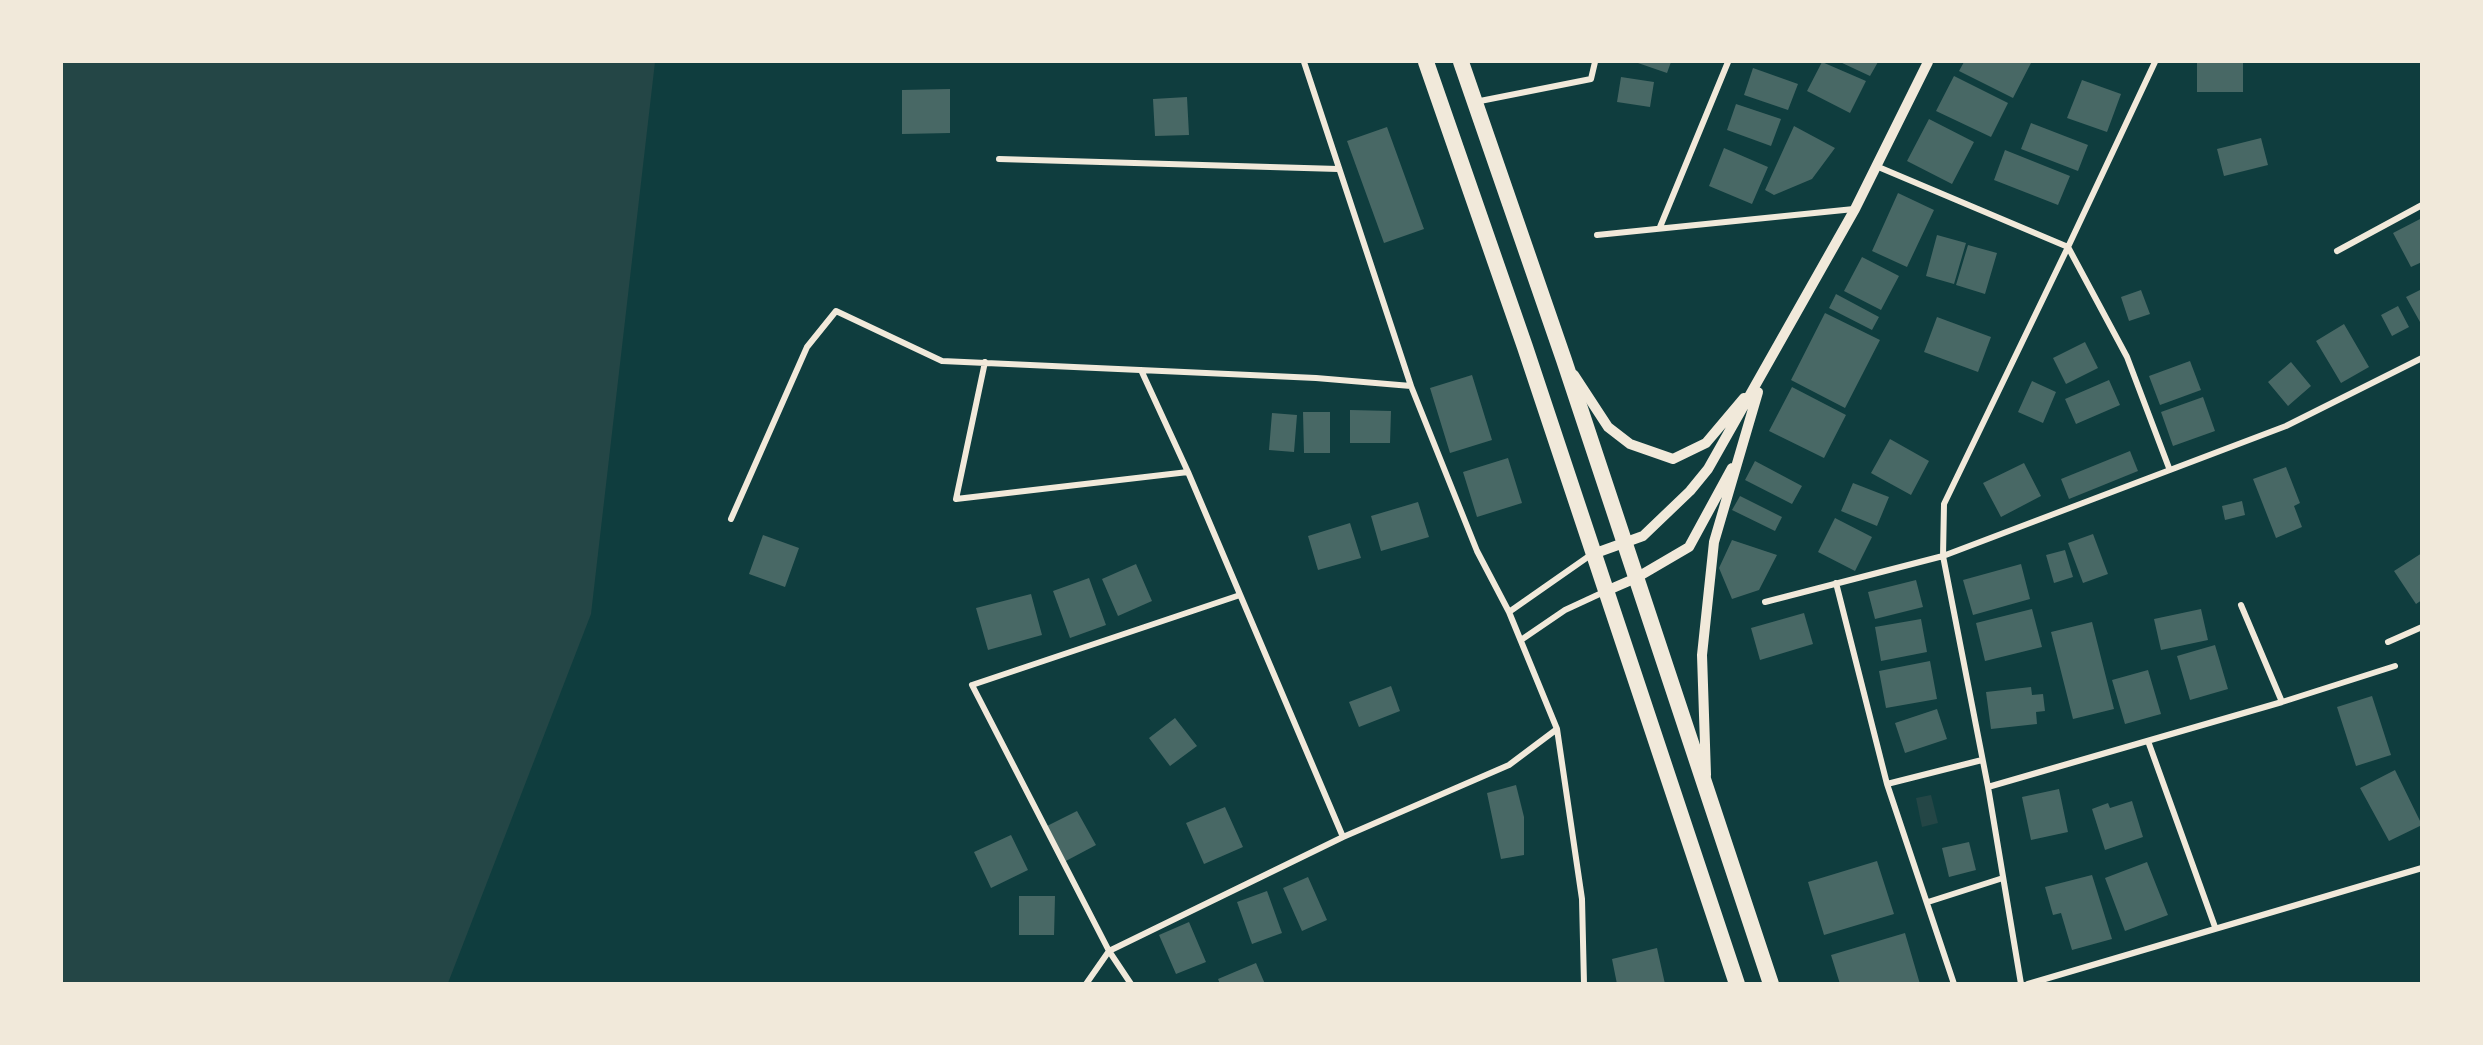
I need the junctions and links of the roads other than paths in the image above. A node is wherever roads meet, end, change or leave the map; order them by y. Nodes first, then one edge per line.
1 (1304, 62) edge
2 (1426, 62) edge
3 (1461, 62) edge
4 (1595, 62) edge
5 (1728, 62) edge
6 (1928, 62) edge
7 (2155, 62) edge
8 (1475, 102) junction
9 (999, 159) dead end
10 (1876, 166) junction
11 (1338, 169) junction
12 (2421, 206) edge
13 (1855, 209) junction
14 (1660, 227) junction
15 (1597, 235) dead end
16 (2068, 247) junction
17 (2337, 251) dead end
18 (2421, 358) edge
19 (1564, 360) junction
20 (985, 362) junction
21 (1141, 370) junction
22 (1763, 375) junction
23 (1411, 386) junction
24 (1740, 454) junction
25 (2169, 468) junction
26 (1188, 472) junction
27 (731, 519) dead end
28 (1625, 544) junction
29 (1593, 554) junction
30 (1943, 556) junction
31 (1636, 578) junction
32 (1836, 583) junction
33 (1606, 591) junction
34 (1240, 595) junction
35 (1765, 602) dead end
36 (2241, 605) dead end
37 (1509, 612) junction
38 (2421, 627) edge
39 (1521, 640) junction
40 (2388, 642) dead end
41 (2395, 666) dead end
42 (2282, 702) junction
43 (1557, 729) junction
44 (2148, 741) junction
45 (1982, 760) junction
46 (1887, 784) junction
47 (1988, 787) junction
48 (1707, 796) junction
49 (1343, 837) junction
50 (2421, 868) edge
51 (2003, 878) junction
52 (1928, 902) junction
53 (2215, 927) junction
54 (1109, 951) junction
55 (1086, 984) edge
56 (1131, 984) edge
57 (1584, 984) edge
58 (1737, 984) edge
59 (1771, 984) edge
60 (1954, 984) edge
61 (2021, 984) edge
62 (2028, 984) edge

1 - 11 street
2 - 29 highway
3 - 8 highway
4 - 8 street
5 - 14 street
6 - 10 street
7 - 16 street
8 - 19 highway
9 - 11 street
10 - 13 street
10 - 16 street
11 - 23 street
12 - 17 street
13 - 14 street
13 - 22 street
14 - 15 street
16 - 25 street
16 - 30 street
18 - 25 street
19 - 22 street
19 - 28 highway
20 - 21 street
20 - 26 street
20 - 27 street
21 - 23 street
21 - 26 street
22 - 24 street
22 - 28 street
23 - 37 street
24 - 31 street
24 - 48 street
25 - 30 street
26 - 34 street
28 - 29 street
28 - 31 highway
29 - 33 highway
29 - 37 street
30 - 32 street
30 - 45 street
31 - 33 street
31 - 48 highway
32 - 35 street
32 - 46 street
33 - 39 street
33 - 58 highway
34 - 49 street
34 - 54 street
36 - 42 street
37 - 39 street
38 - 40 street
39 - 43 street
41 - 42 street
42 - 44 street
43 - 49 street
43 - 57 street
44 - 47 street
44 - 53 street
45 - 46 street
45 - 47 street
46 - 52 street
47 - 51 street
48 - 59 highway
49 - 54 street
50 - 53 street
51 - 52 street
51 - 61 street
52 - 60 street
53 - 62 street
54 - 55 street
54 - 56 street

